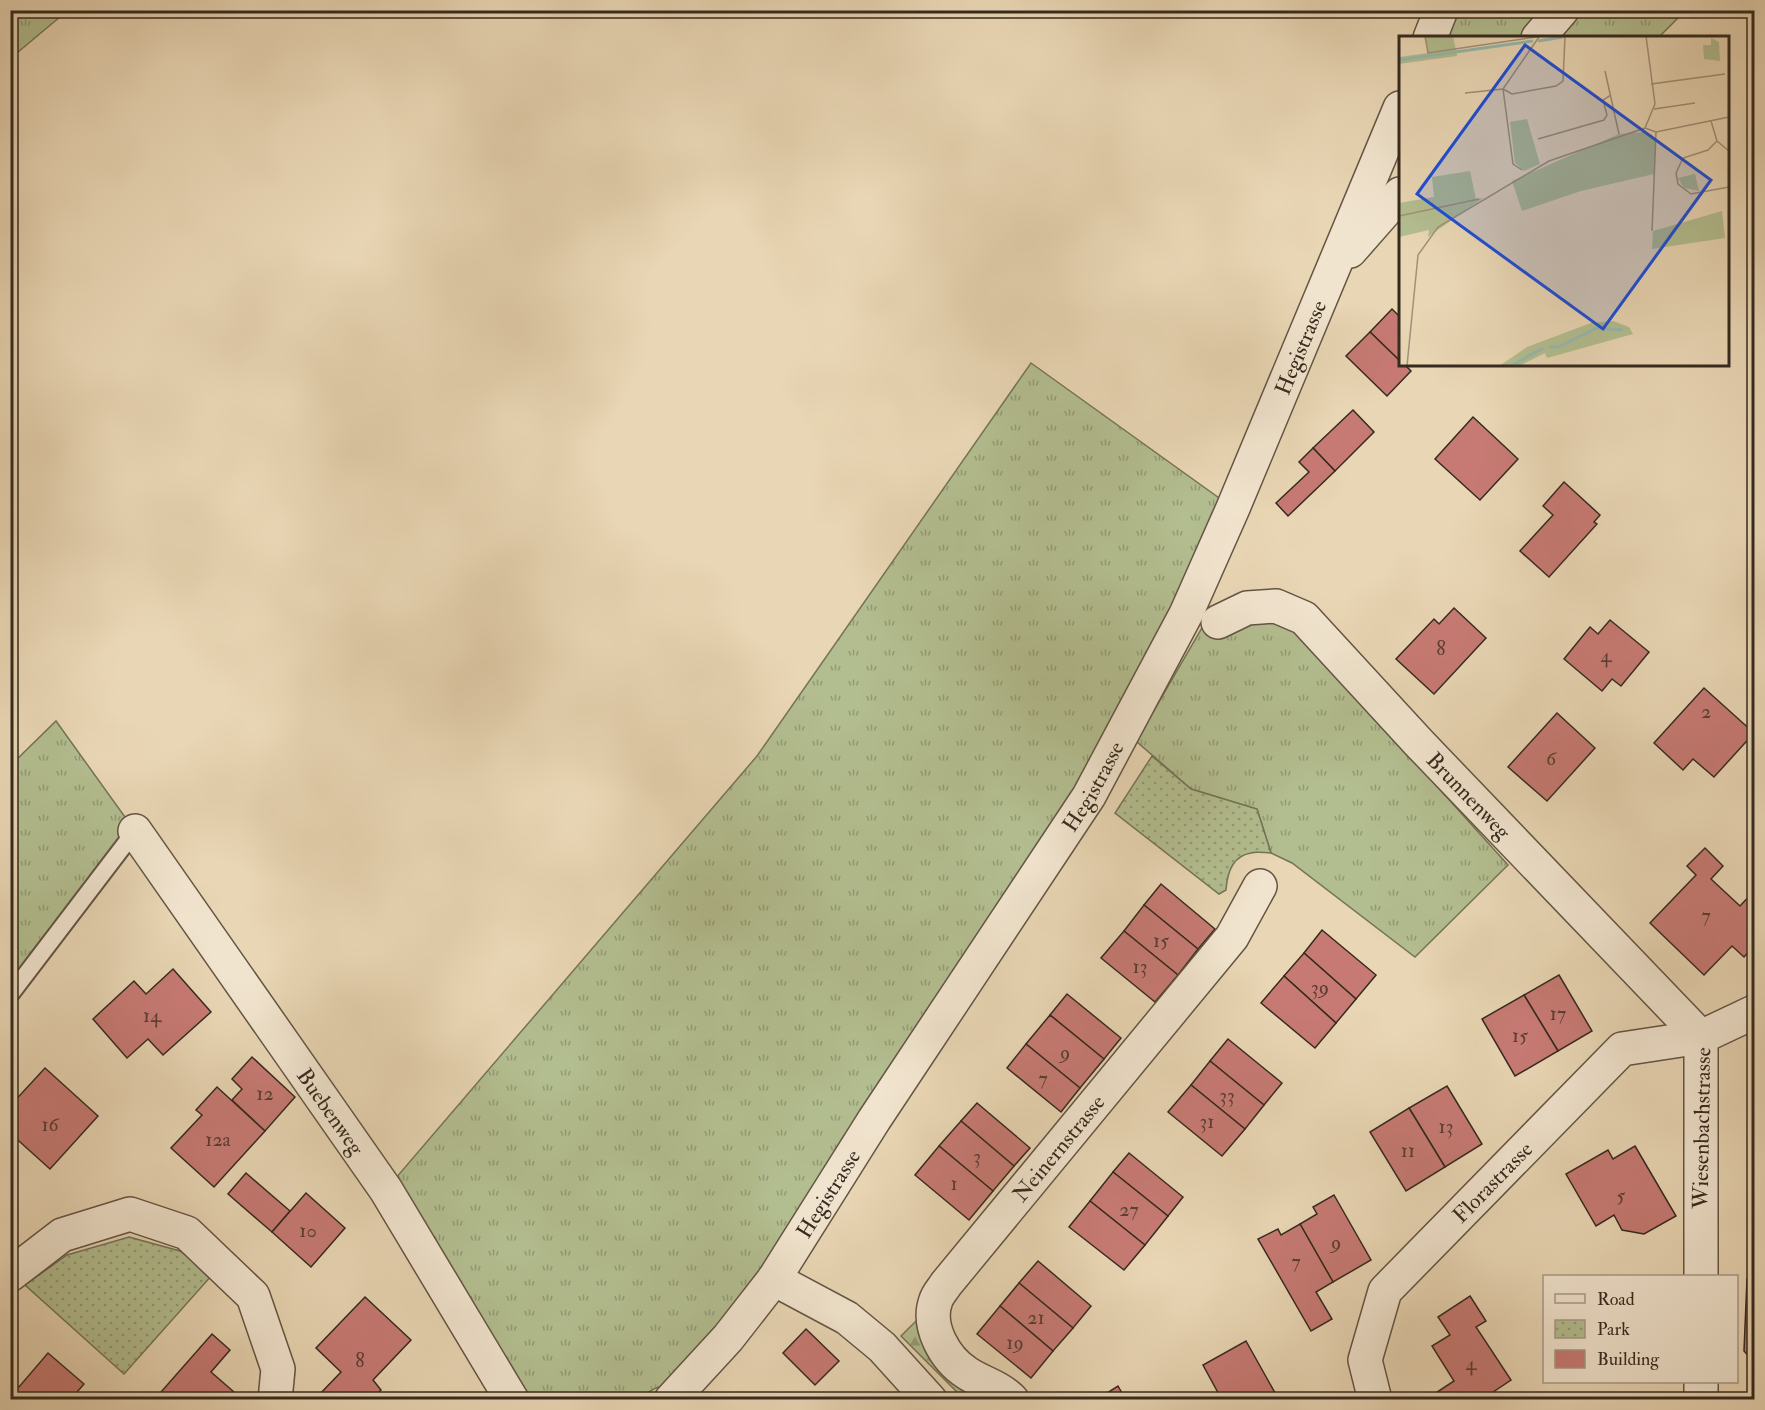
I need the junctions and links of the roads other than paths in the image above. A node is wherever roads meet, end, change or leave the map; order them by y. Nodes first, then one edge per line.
1 (1441, 10) edge
2 (1562, 10) edge
3 (1431, 36) edge
4 (1540, 36) edge
5 (1399, 113) edge
6 (1399, 196) edge
7 (1333, 271) junction
8 (1218, 622) dead end
9 (135, 831) joint
10 (1260, 886) dead end
11 (10, 995) edge
12 (1755, 1012) edge
13 (1701, 1037) junction
14 (10, 1275) edge
15 (1701, 1275) edge
16 (774, 1279) junction
17 (1701, 1383) edge
18 (275, 1400) edge
19 (512, 1400) edge
20 (671, 1400) edge
21 (930, 1400) edge
22 (1012, 1400) edge
23 (1376, 1400) edge
24 (1701, 1400) edge

1 - 3 street
2 - 4 street
5 - 7 street, Hegistrasse
6 - 7 street
7 - 16 street, Hegistrasse
8 - 13 street, Brunnenweg
9 - 11 lane
9 - 19 street, Buebenweg
10 - 22 street, Neinernstrasse
12 - 13 street, Wiesenbachstrasse
13 - 15 street, Wiesenbachstrasse
13 - 23 street, Florastrasse
14 - 18 street
16 - 20 street, Hegistrasse
16 - 21 street
17 - 24 street

